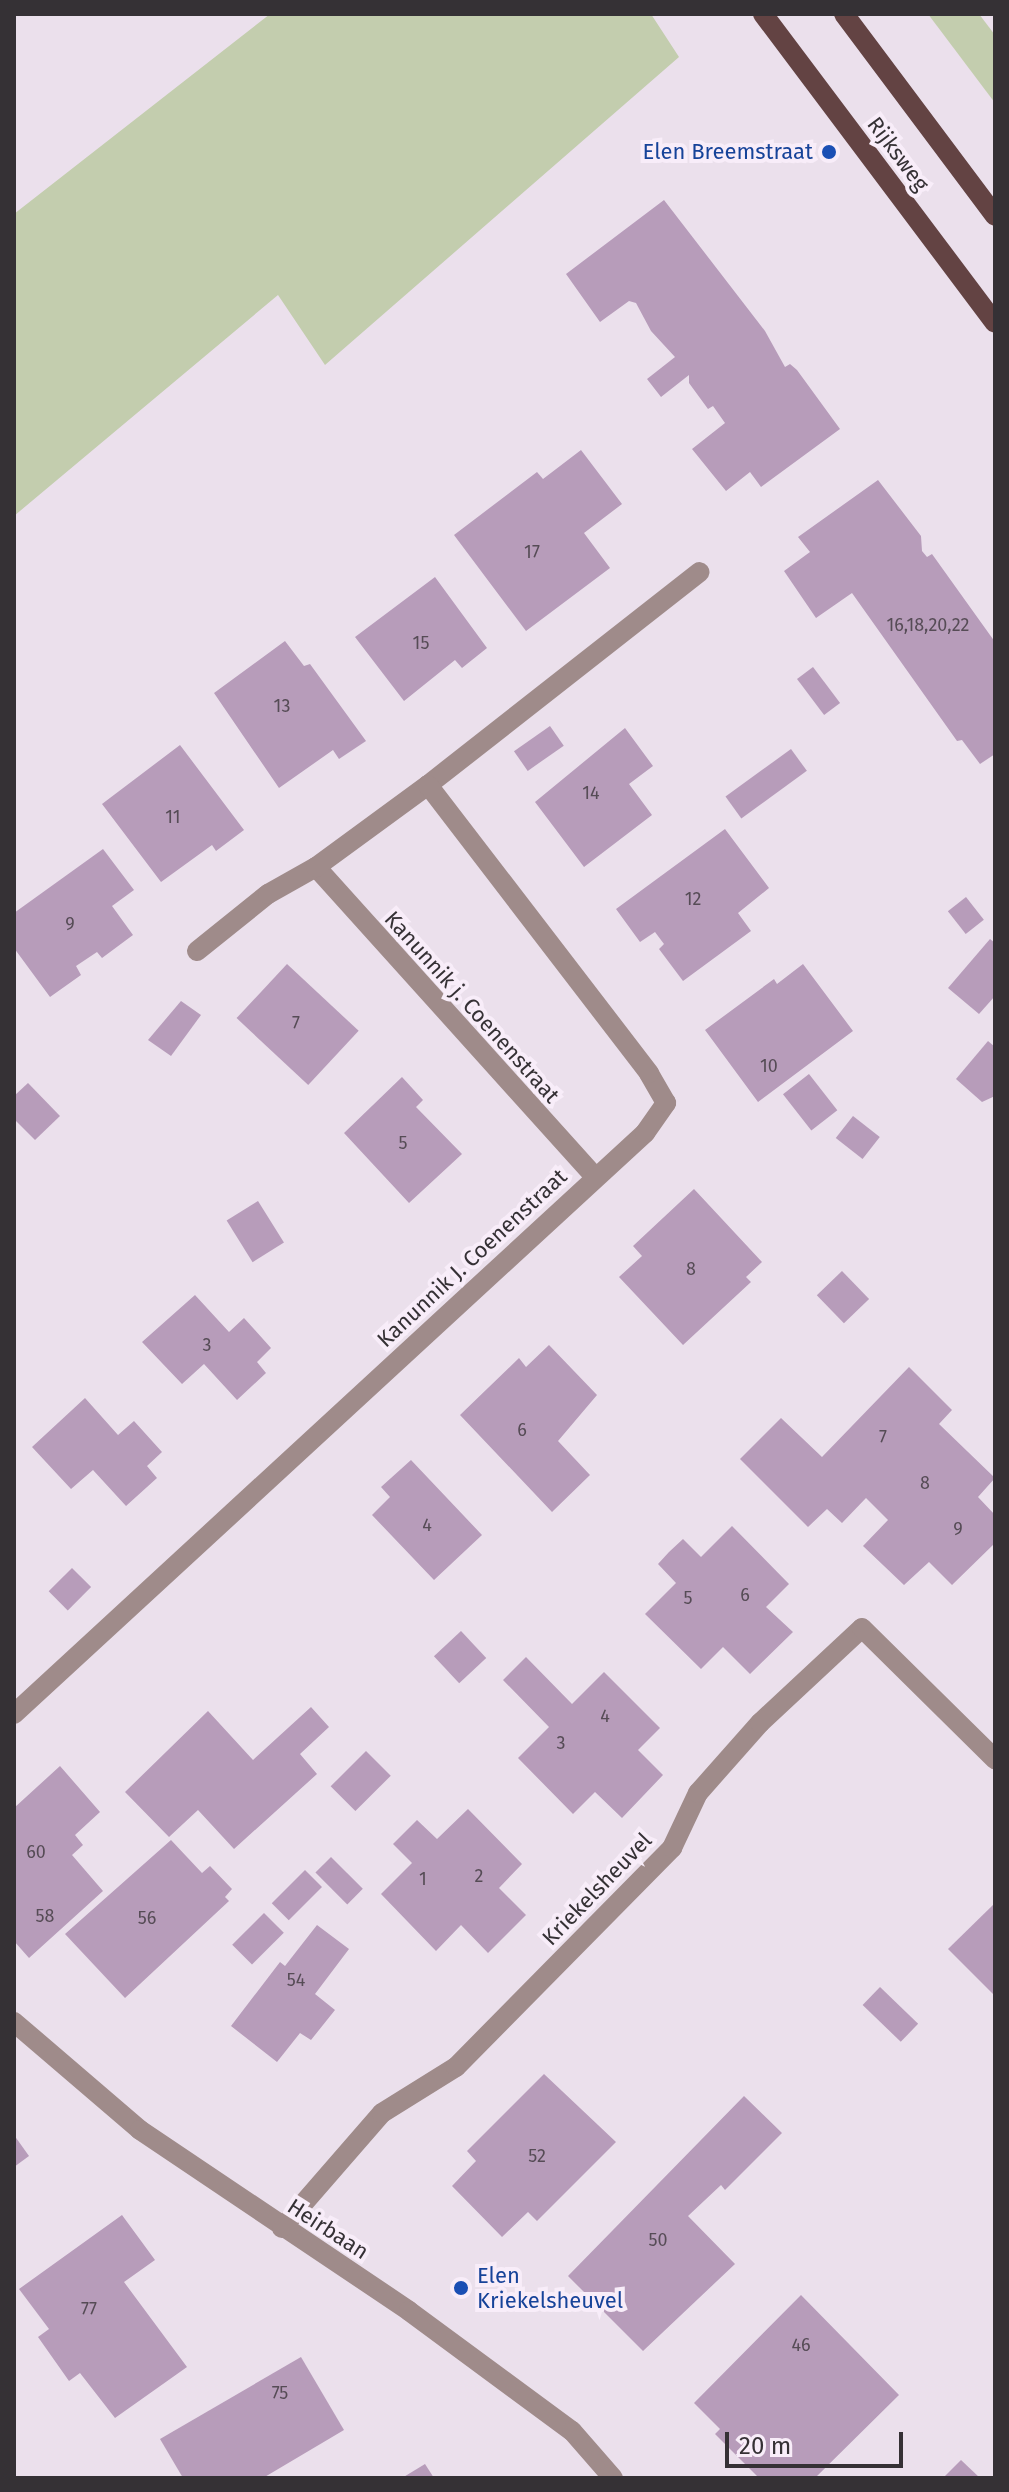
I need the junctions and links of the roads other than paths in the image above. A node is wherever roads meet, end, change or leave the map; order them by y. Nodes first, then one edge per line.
1 (763, 14) edge
2 (844, 14) edge
3 (995, 216) edge
4 (995, 323) edge
5 (700, 572) dead end
6 (428, 785) junction
7 (316, 867) junction
8 (197, 951) dead end
9 (595, 1177) junction
10 (14, 1714) edge
11 (995, 1759) edge
12 (14, 2022) edge
13 (282, 2228) junction
14 (613, 2478) edge

1 - 4 main road, Rijksweg
2 - 3 main road, Rijksweg
5 - 6 street
6 - 7 street
6 - 9 street, Kanunnik J. Coenenstraat
7 - 8 street
7 - 9 street, Kanunnik j. Coenenstraat
9 - 10 street, Kanunnik J. Coenenstraat
11 - 13 street, Kriekelsheuvel
12 - 13 street, Heirbaan
13 - 14 street, Heirbaan

